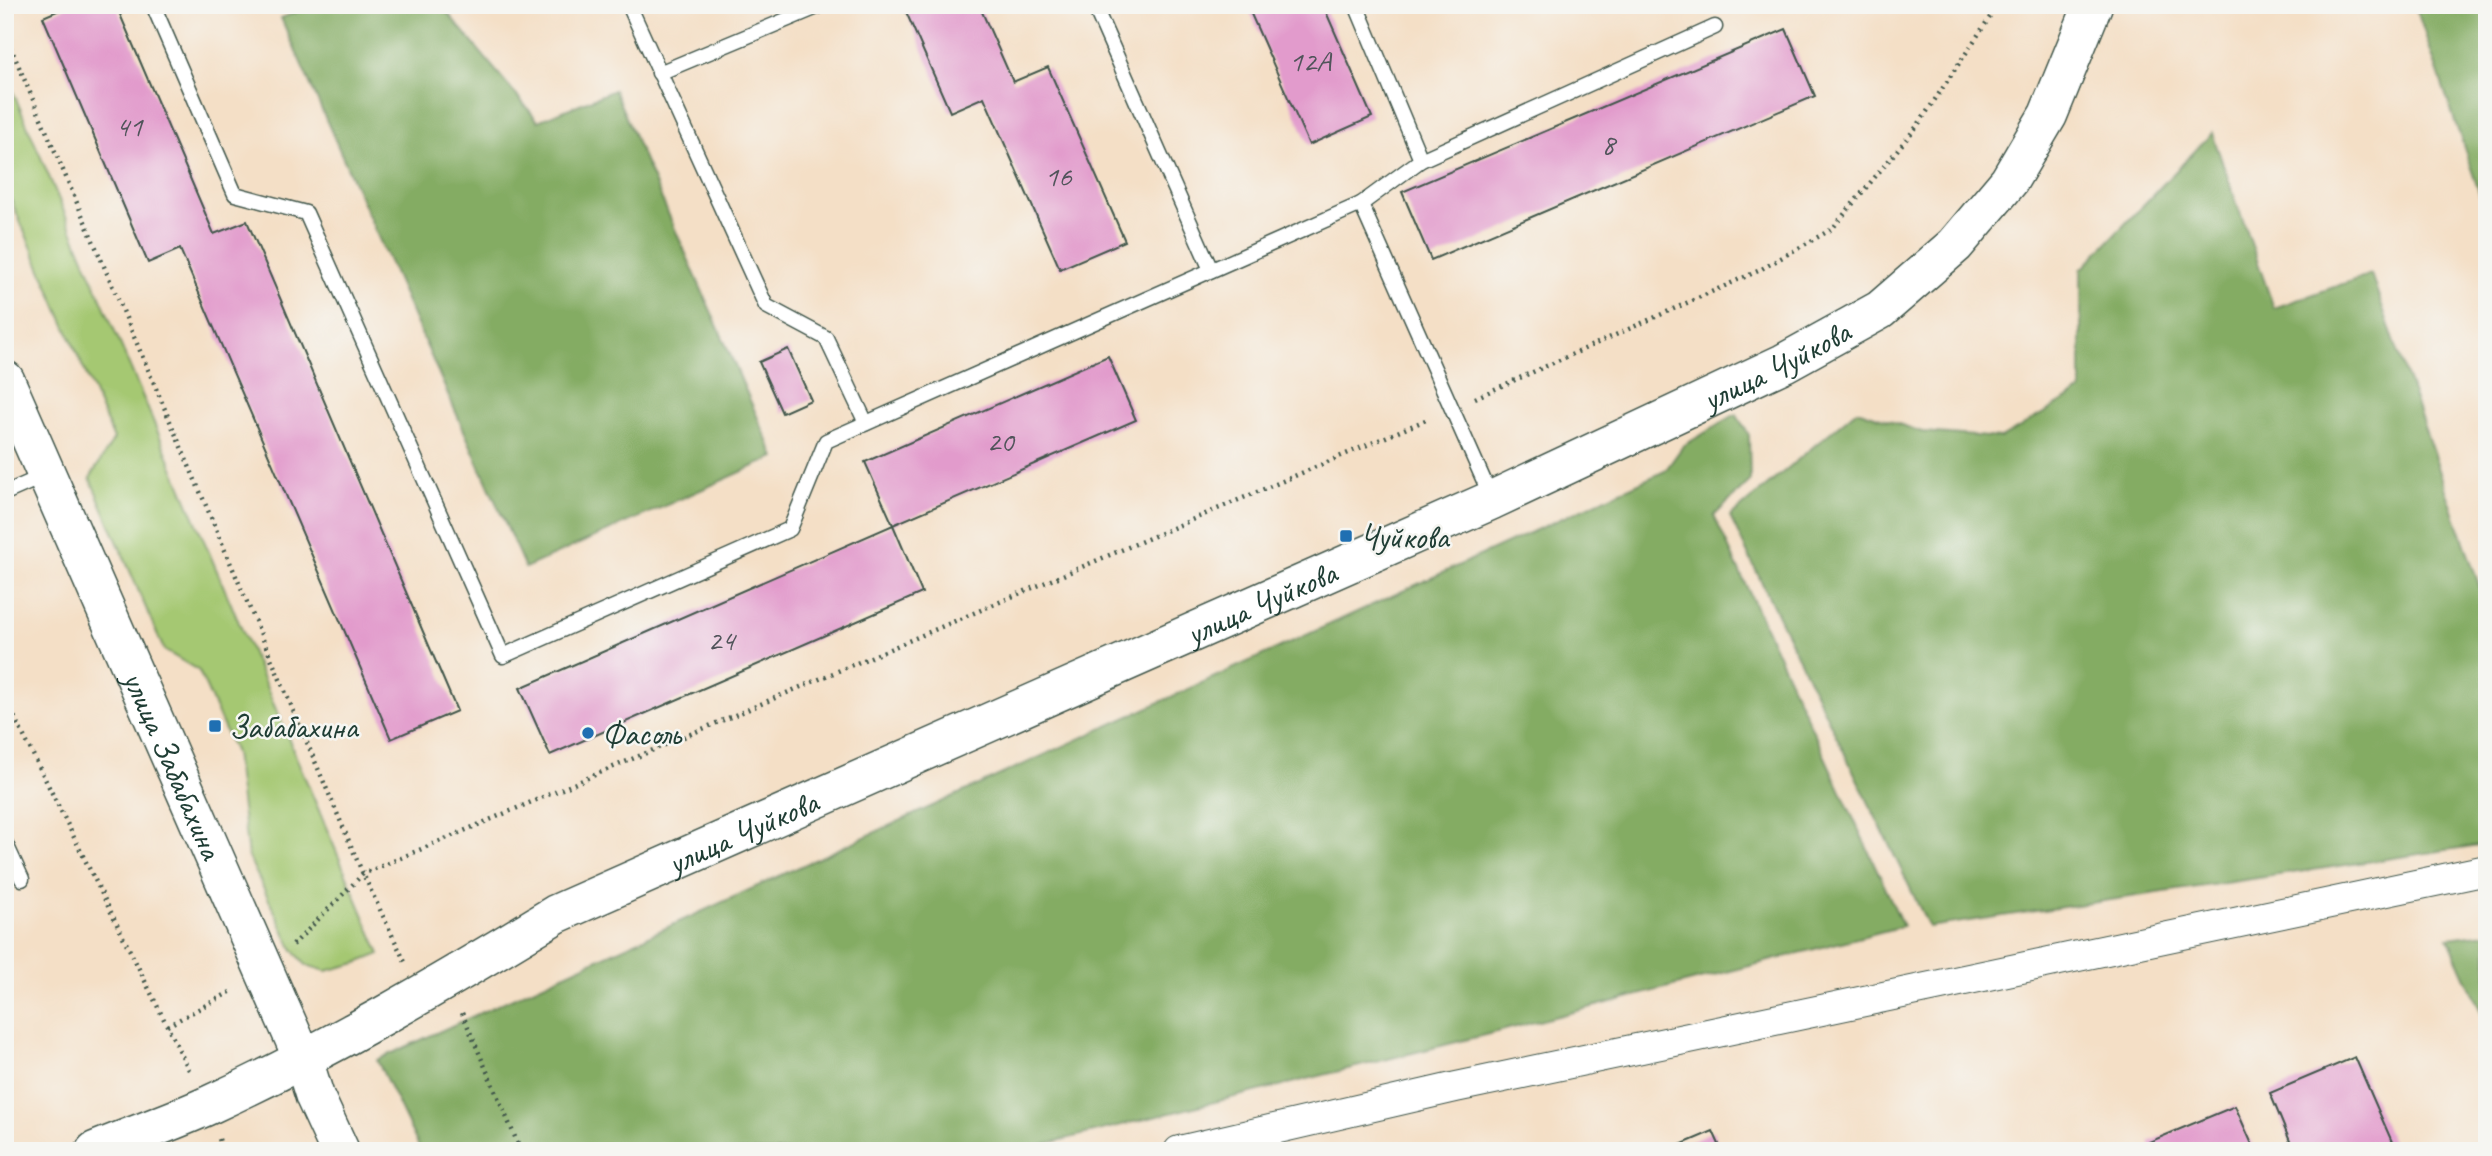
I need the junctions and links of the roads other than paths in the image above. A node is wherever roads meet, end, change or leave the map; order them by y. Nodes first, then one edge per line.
1 (153, 5) edge
2 (629, 5) edge
3 (822, 5) edge
4 (1094, 5) edge
5 (1356, 5) edge
6 (2093, 5) edge
7 (1715, 27) dead end
8 (659, 72) junction
9 (1421, 160) junction
10 (1361, 204) junction
11 (1211, 270) junction
12 (5, 380) edge
13 (866, 423) junction
14 (47, 475) junction
15 (5, 493) edge
16 (1492, 500) junction
17 (5, 842) edge
18 (2487, 870) edge
19 (22, 879) dead end
20 (303, 1059) junction
21 (95, 1151) edge
22 (340, 1151) edge
23 (1180, 1151) edge

1 - 13 lane
2 - 8 lane
3 - 8 lane
4 - 11 lane
5 - 9 lane
6 - 16 street, улица Чуйкова
7 - 9 lane
8 - 13 lane
9 - 10 lane
10 - 11 lane
10 - 16 lane
11 - 13 lane
12 - 14 street, улица Забабахина
14 - 15 lane
14 - 20 street, улица Забабахина
16 - 20 street, улица Чуйкова
17 - 19 lane
18 - 23 street
20 - 21 street, улица Чуйкова
20 - 22 street, улица Забабахина

